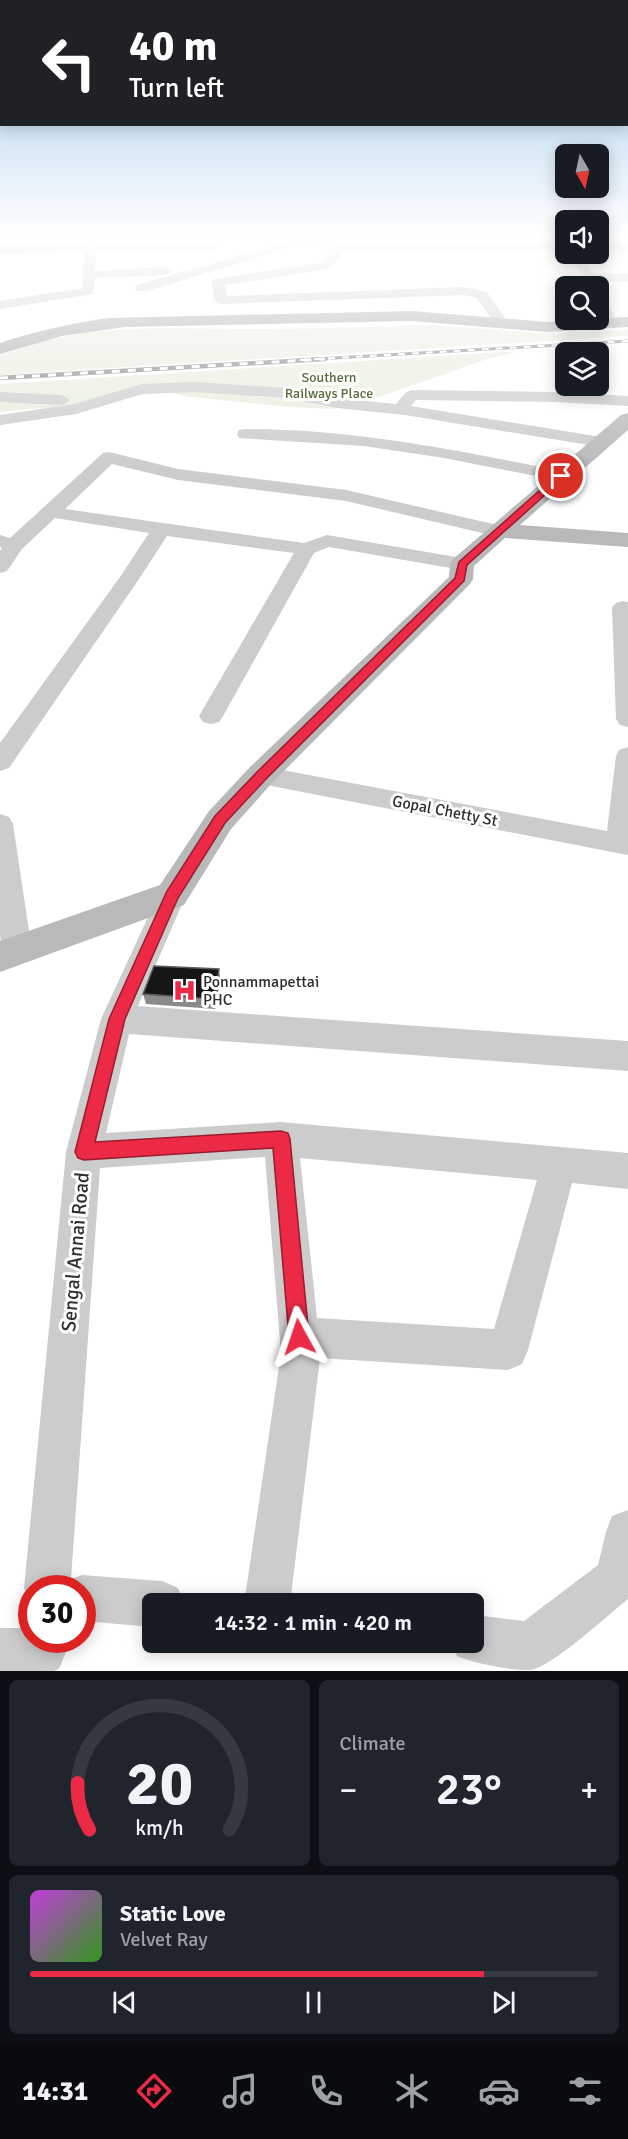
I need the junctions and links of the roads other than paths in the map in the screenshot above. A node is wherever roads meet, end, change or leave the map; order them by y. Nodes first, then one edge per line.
1 (313, 315) edge
2 (470, 315) edge
3 (496, 315) edge
4 (498, 318) junction
5 (628, 322) edge
6 (610, 324) junction
7 (0, 341) edge
8 (0, 349) edge
9 (0, 397) edge
10 (628, 401) edge
11 (101, 402) junction
12 (399, 409) junction
13 (628, 419) edge
14 (0, 420) edge
15 (245, 434) dead end
16 (601, 442) junction
17 (561, 476) junction
18 (51, 512) junction
19 (161, 529) junction
20 (500, 531) junction
21 (628, 540) edge
22 (7, 543) edge
23 (306, 549) junction
24 (462, 564) junction
25 (0, 567) edge
26 (623, 607) dead end
27 (211, 716) dead end
28 (628, 719) edge
29 (628, 756) edge
30 (0, 762) edge
31 (261, 775) junction
32 (0, 824) edge
33 (624, 844) edge
34 (172, 895) junction
35 (8, 954) edge
36 (117, 1019) junction
37 (628, 1056) edge
38 (281, 1139) junction
39 (84, 1152) junction
40 (559, 1165) junction
41 (628, 1171) edge
42 (299, 1337) junction
43 (628, 1532) edge
44 (48, 1575) edge
45 (268, 1593) edge
46 (96, 1599) edge
47 (142, 1602) edge
48 (484, 1639) edge

1 - 7 main road
2 - 4 main road
3 - 4 street
4 - 6 main road
5 - 6 main road
6 - 8 main road
9 - 11 street
10 - 12 street
11 - 12 street
11 - 14 street
12 - 16 street
13 - 16 main road
15 - 17 street
16 - 17 main road
17 - 20 main road
18 - 19 street
18 - 20 street
18 - 22 street
19 - 23 street
19 - 30 street
20 - 21 main road
20 - 24 main road
22 - 25 street
23 - 24 street
23 - 27 street
24 - 31 main road
26 - 28 street
29 - 33 street
31 - 33 street, Gopal Chetty St
31 - 34 main road
32 - 35 street
34 - 35 main road
34 - 36 street, Sengal Annai Road
36 - 37 street
36 - 39 street, Sengal Annai Road
38 - 39 street
38 - 40 street
38 - 42 street
39 - 44 street, Sengal Annai Road
40 - 41 street
40 - 42 street
42 - 45 street
43 - 48 street
46 - 47 street

